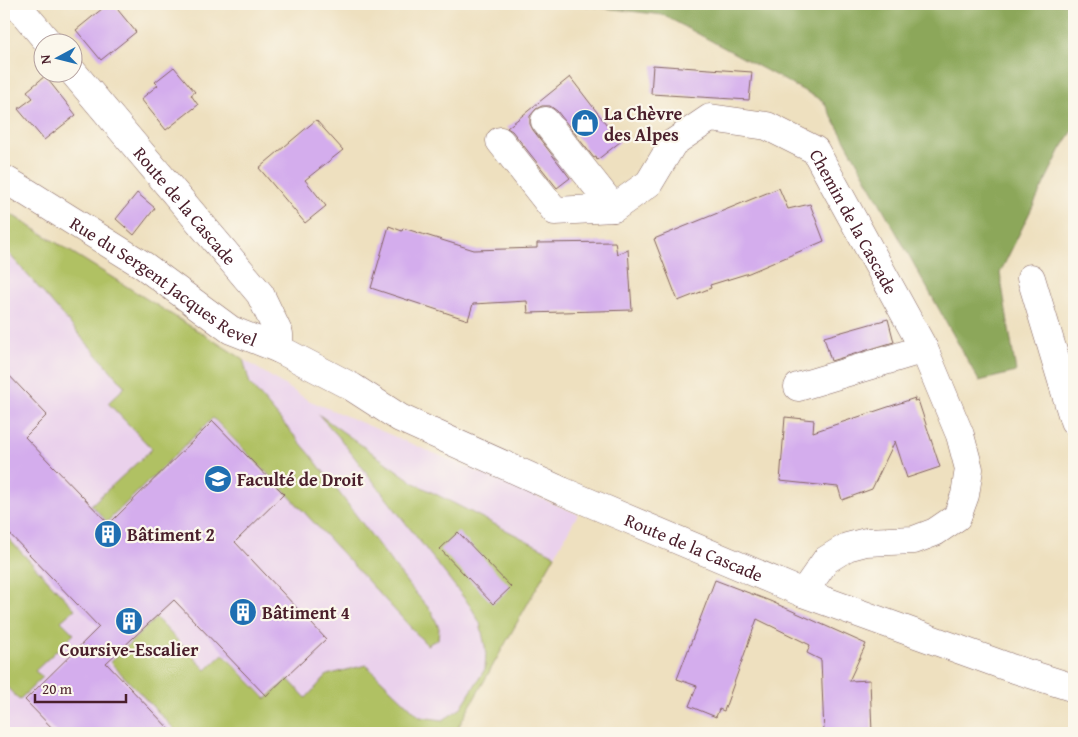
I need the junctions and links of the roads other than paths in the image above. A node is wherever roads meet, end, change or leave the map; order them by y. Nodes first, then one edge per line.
1 (16, 4) edge
2 (40, 32) edge
3 (81, 82) edge
4 (545, 121) dead end
5 (500, 142) dead end
6 (4, 179) edge
7 (614, 208) junction
8 (1031, 278) dead end
9 (279, 349) junction
10 (924, 349) junction
11 (328, 375) joint
12 (798, 387) dead end
13 (1074, 421) edge
14 (803, 593) junction
15 (1074, 688) edge

1 - 2 street
3 - 9 street, Route de la Cascade
4 - 7 street
5 - 7 street
6 - 9 street, Rue du Sergent Jacques Revel
7 - 10 street, Chemin de la Cascade
8 - 13 street
9 - 11 street, Rue du Sergent Jacques Revel
10 - 12 street
10 - 14 street, Chemin de la Cascade
11 - 14 street, Route de la Cascade
14 - 15 street, Route de la Cascade

